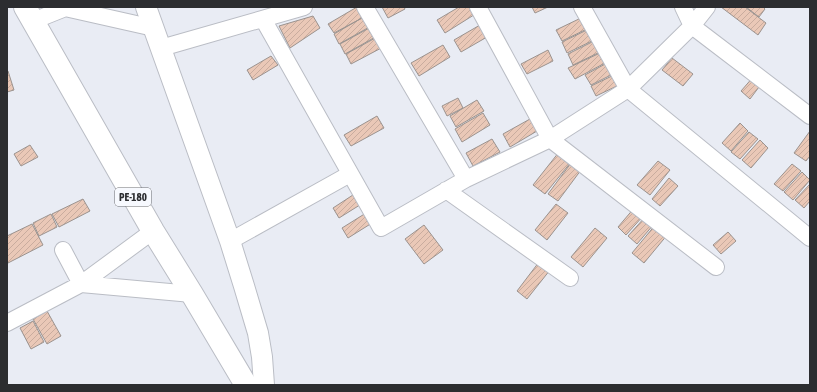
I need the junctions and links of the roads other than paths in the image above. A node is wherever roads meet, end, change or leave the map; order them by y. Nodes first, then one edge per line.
1 (146, 7) edge
2 (304, 7) edge
3 (365, 7) edge
4 (478, 7) edge
5 (582, 7) edge
6 (683, 7) edge
7 (707, 7) edge
8 (66, 8) edge
9 (29, 14) edge
10 (263, 19) junction
11 (692, 26) junction
12 (154, 28) junction
13 (161, 48) junction
14 (628, 89) junction
15 (810, 116) edge
16 (550, 139) junction
17 (350, 174) junction
18 (466, 179) junction
19 (446, 190) junction
20 (153, 231) junction
21 (810, 238) edge
22 (230, 241) junction
23 (64, 250) dead end
24 (716, 267) dead end
25 (570, 278) dead end
26 (81, 284) junction
27 (192, 294) junction
28 (7, 323) edge
29 (246, 385) edge
30 (264, 385) edge

1 - 12 street
2 - 10 street
3 - 18 street
4 - 16 street
5 - 14 street
6 - 11 street
7 - 11 street
8 - 9 street
8 - 12 street
9 - 20 main road, PE-180
10 - 13 street
10 - 17 street
11 - 14 street
11 - 15 street
12 - 13 street
13 - 22 street
14 - 16 street
14 - 21 street
16 - 18 street
16 - 24 street
17 - 19 street
17 - 22 street
18 - 19 street
19 - 25 street
20 - 26 street
20 - 27 main road, PE-180
22 - 30 street
23 - 26 street
26 - 27 street
26 - 28 street
27 - 29 main road, PE-180

